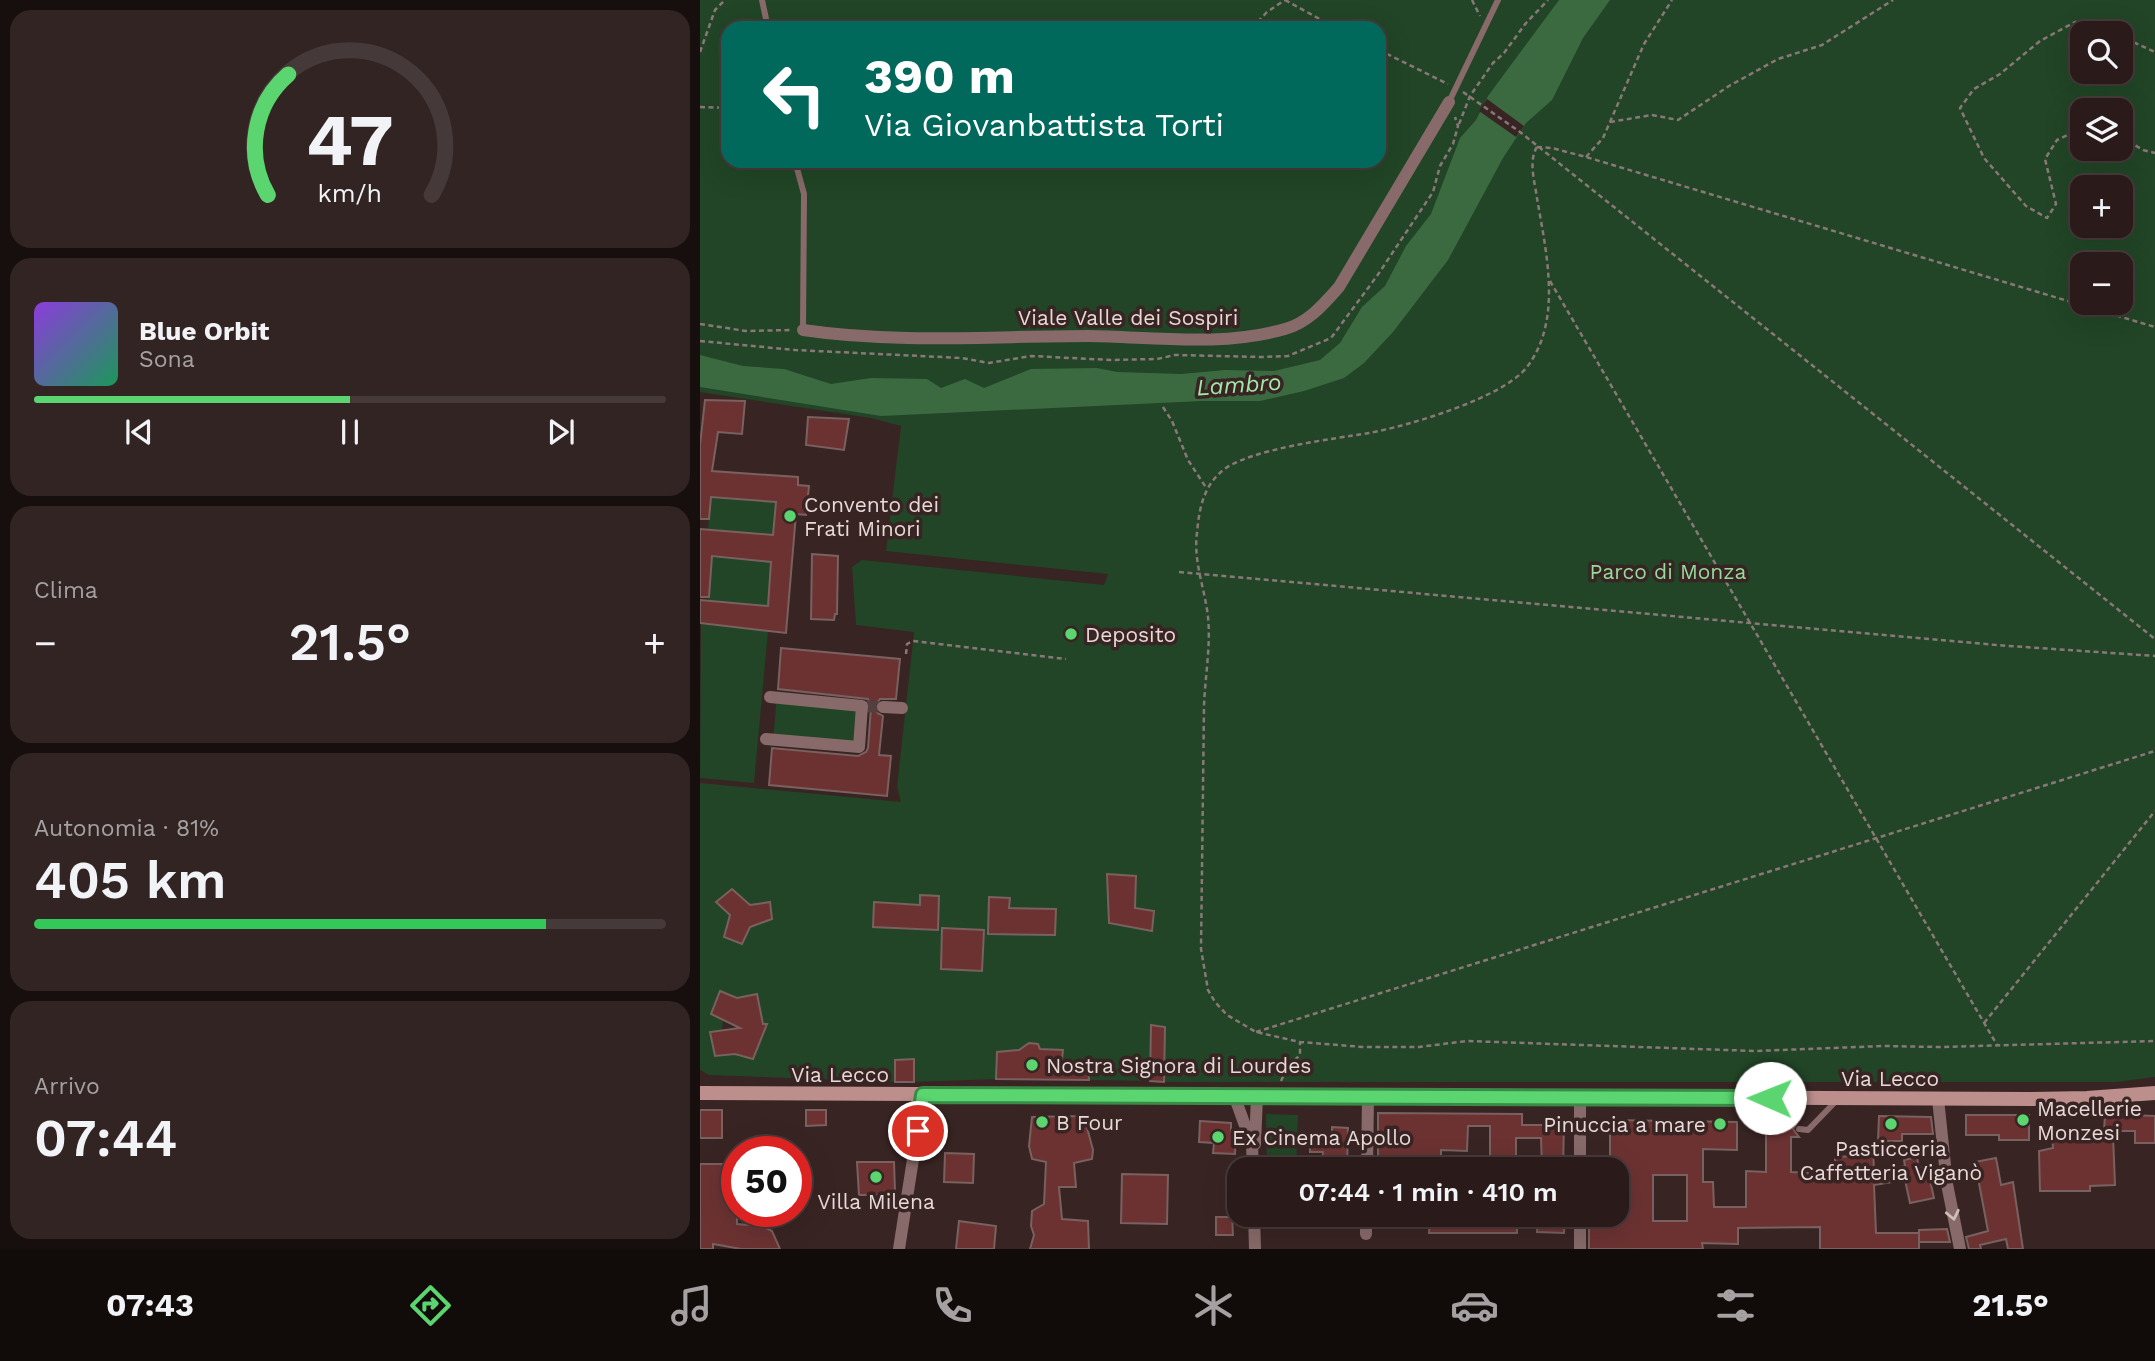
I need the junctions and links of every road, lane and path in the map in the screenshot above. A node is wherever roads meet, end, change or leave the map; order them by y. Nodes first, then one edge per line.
1 (725, 0) edge
2 (762, 0) edge
3 (1285, 0) edge
4 (1472, 0) edge
5 (1498, 0) edge
6 (1548, 0) edge
7 (1672, 0) edge
8 (1893, 0) edge
9 (766, 21) edge
10 (1259, 21) edge
11 (1323, 21) edge
12 (1484, 25) junction
13 (700, 52) edge
14 (2155, 52) edge
15 (1386, 53) edge
16 (1457, 88) junction
17 (1470, 96) junction
18 (1449, 102) junction
19 (700, 107) edge
20 (721, 107) edge
21 (1610, 122) junction
22 (1458, 126) junction
23 (2070, 134) edge
24 (2133, 144) edge
25 (1537, 147) junction
26 (2155, 153) edge
27 (1586, 157) junction
28 (797, 168) edge
29 (1549, 278) junction
30 (700, 324) edge
31 (2155, 327) edge
32 (803, 330) junction
33 (700, 341) edge
34 (1163, 407) dead end
35 (1207, 489) junction
36 (1179, 572) dead end
37 (1200, 574) junction
38 (1750, 623) junction
39 (2155, 639) edge
40 (906, 654) dead end
41 (2155, 656) edge
42 (1066, 659) dead end
43 (770, 697) dead end
44 (883, 707) tunnel mouth
45 (902, 708) dead end
46 (766, 739) dead end
47 (2155, 751) edge
48 (2155, 811) edge
49 (1876, 838) junction
50 (1984, 1023) junction
51 (1256, 1032) junction
52 (2155, 1041) edge
53 (1300, 1042) junction
54 (1997, 1045) junction
55 (700, 1093) edge
56 (2155, 1093) edge
57 (923, 1095) junction
58 (1234, 1095) junction
59 (1257, 1096) junction
60 (1280, 1096) junction
61 (1368, 1097) junction
62 (1580, 1097) junction
63 (1747, 1098) junction
64 (1938, 1098) junction
65 (1839, 1099) junction
66 (1766, 1126) dead end
67 (1799, 1129) dead end
68 (1252, 1157) edge
69 (1254, 1157) edge
70 (1367, 1157) edge
71 (1580, 1157) edge
72 (1254, 1227) edge
73 (1366, 1227) edge
74 (1580, 1227) edge
75 (1366, 1234) dead end
76 (899, 1249) edge
77 (1255, 1249) edge
78 (1580, 1249) edge
79 (1960, 1249) edge

1 - 13 path
2 - 9 lane
3 - 10 path
3 - 11 path
4 - 12 path
5 - 12 lane, Viale Valle dei Sospiri
6 - 17 path
7 - 21 path
8 - 21 path
12 - 16 lane, Viale Valle dei Sospiri
14 - 23 path
15 - 16 path
16 - 17 path
16 - 18 lane, Viale Valle dei Sospiri
17 - 22 path
17 - 25 path
18 - 22 path
18 - 32 street, Viale Valle dei Sospiri
19 - 20 path
21 - 27 path
22 - 33 path
24 - 26 path
25 - 27 path
25 - 29 path
25 - 39 path
27 - 31 path
28 - 32 lane
29 - 35 path
29 - 38 path
30 - 32 path
34 - 35 path
35 - 37 path
36 - 37 path
37 - 38 path
37 - 51 path
38 - 41 path
38 - 49 path
40 - 42 path
43 - 46 street
44 - 45 street
47 - 49 path
48 - 50 path
49 - 50 path
49 - 51 path
50 - 54 path
51 - 53 path
52 - 54 path
53 - 54 path
53 - 60 path
55 - 57 main road, Via Lecco
56 - 64 main road, Via Lecco
57 - 58 main road, Via Lecco
57 - 76 street
58 - 59 main road, Via Lecco
58 - 68 street
59 - 60 main road, Via Lecco
59 - 69 street
60 - 61 main road, Via Lecco
61 - 62 main road, Via Lecco
61 - 70 street
62 - 63 main road, Via Lecco
62 - 71 street
63 - 65 main road, Via Lecco
63 - 66 lane
64 - 65 main road, Via Lecco
64 -> 79 street
65 - 67 lane
72 - 77 street
73 - 75 street
74 - 78 street

